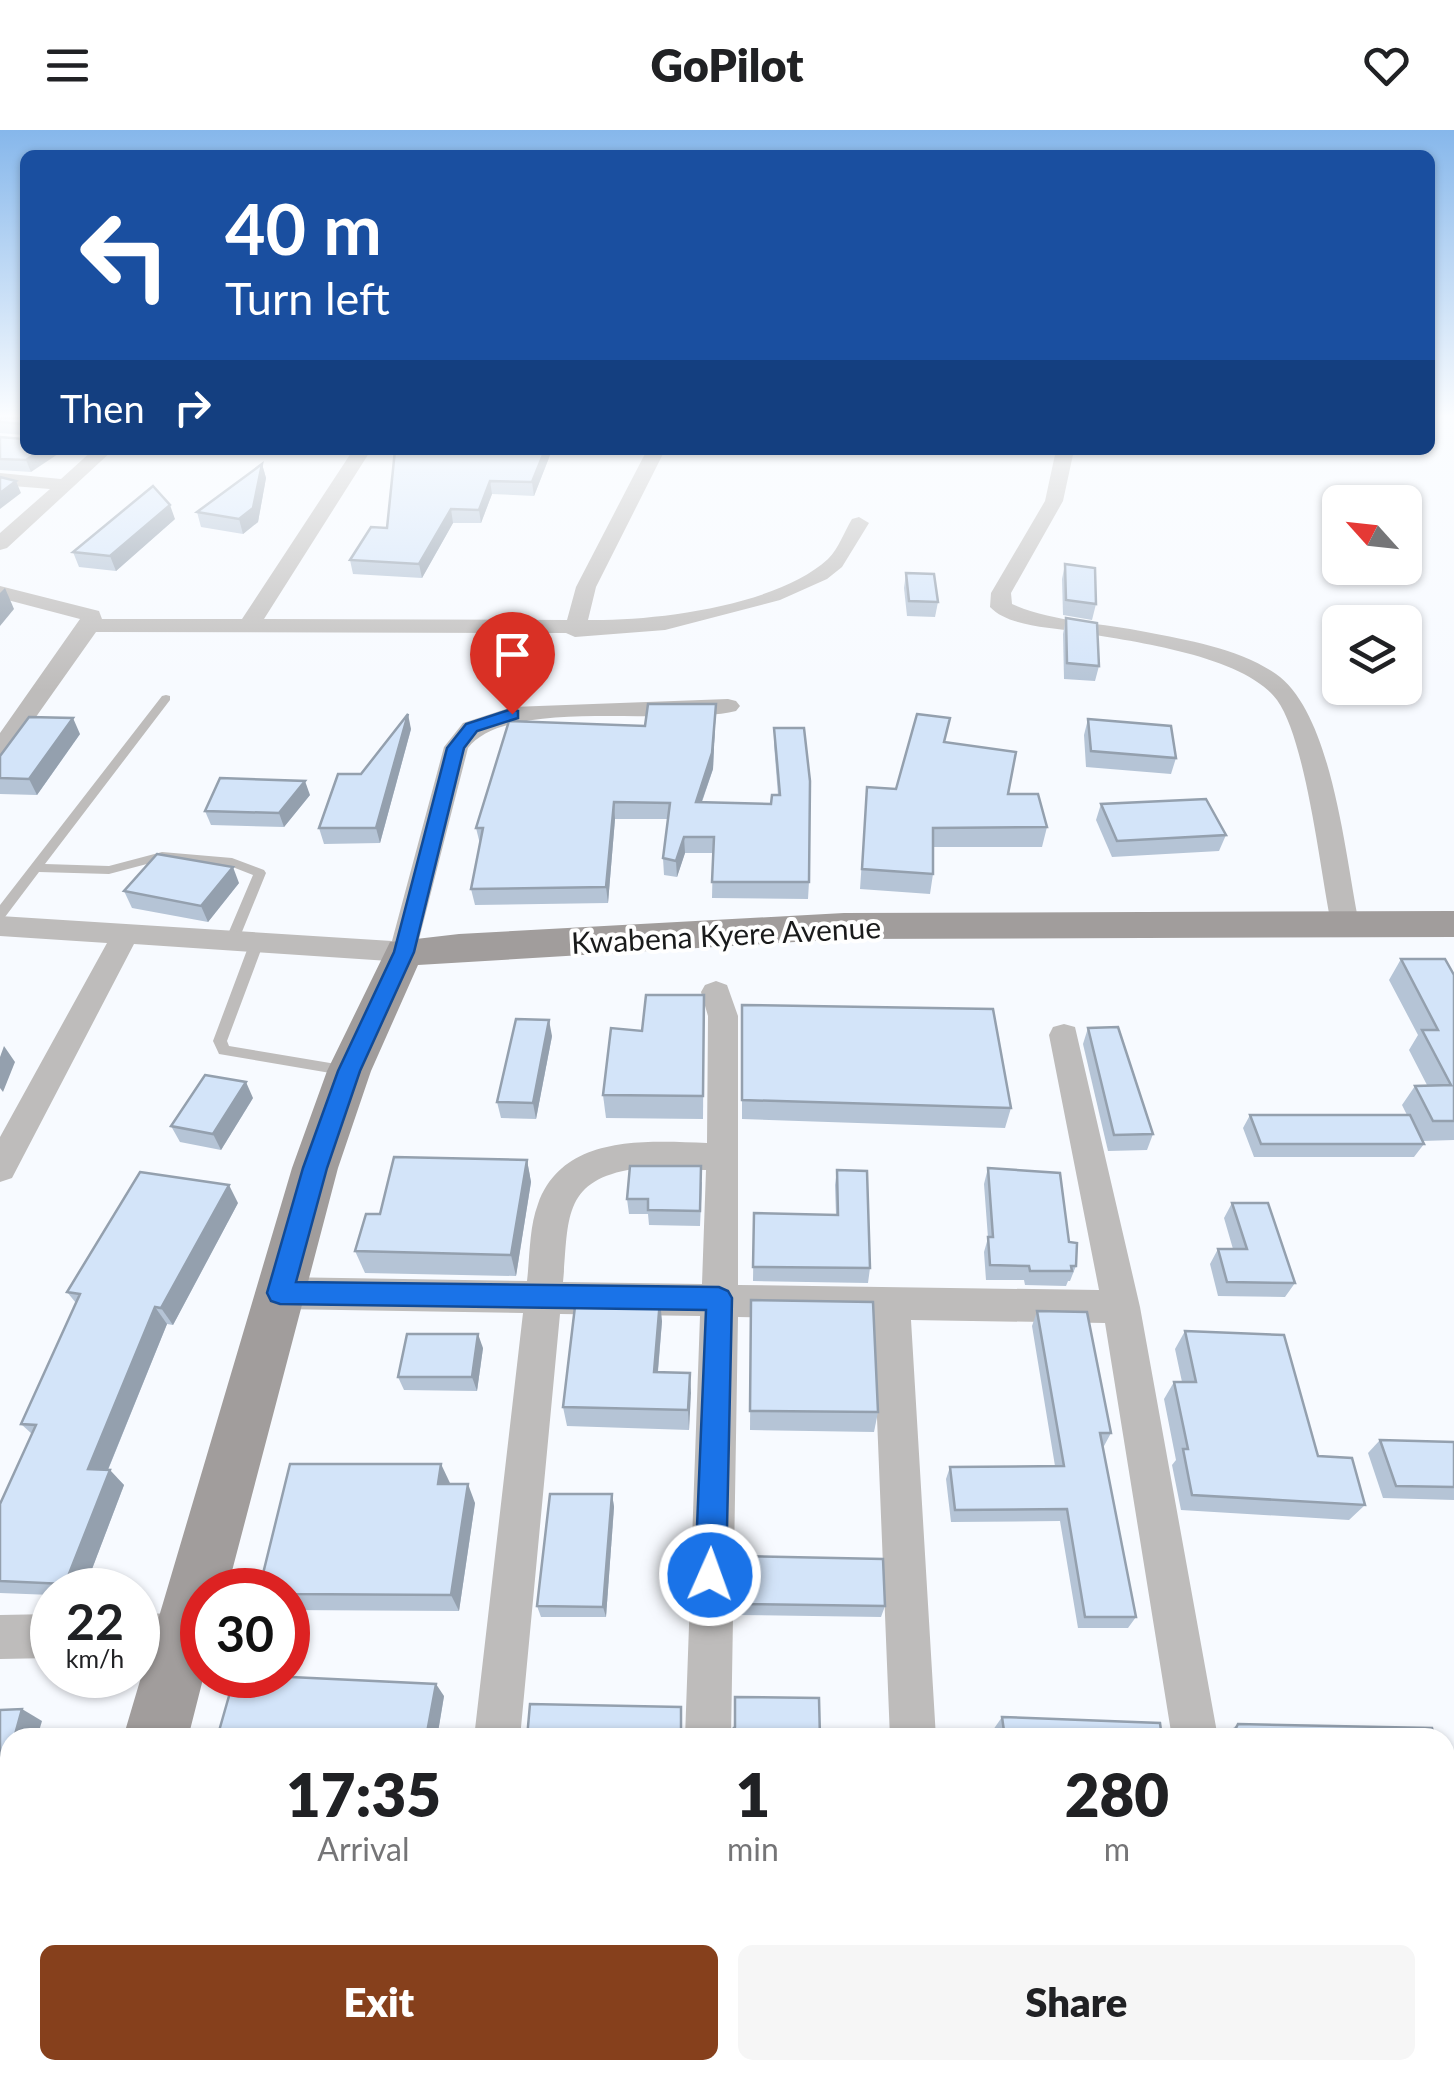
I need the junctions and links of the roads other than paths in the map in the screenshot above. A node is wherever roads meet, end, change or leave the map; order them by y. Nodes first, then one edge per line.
1 (39, 509) edge
2 (324, 509) edge
3 (626, 509) edge
4 (1049, 509) edge
5 (859, 523) dead end
6 (0, 544) edge
7 (0, 592) edge
8 (90, 625) junction
9 (248, 627) junction
10 (575, 630) junction
11 (166, 698) dead end
12 (728, 706) dead end
13 (0, 750) edge
14 (36, 868) junction
15 (0, 914) edge
16 (1344, 923) junction
17 (1454, 924) edge
18 (0, 926) edge
19 (125, 935) junction
20 (245, 941) junction
21 (404, 952) junction
22 (716, 992) dead end
23 (1064, 1035) dead end
24 (349, 1071) junction
25 (723, 1156) junction
26 (0, 1168) edge
27 (280, 1293) junction
28 (544, 1296) junction
29 (719, 1298) junction
30 (892, 1304) junction
31 (1120, 1307) junction
32 (0, 1636) edge
33 (30, 1636) edge
34 (160, 1636) edge
35 (156, 1698) edge
36 (155, 1728) edge
37 (498, 1728) edge
38 (708, 1728) edge
39 (913, 1728) edge
40 (1193, 1728) edge

1 - 6 street
2 - 9 street
3 - 10 street
4 - 16 street
5 - 10 street
7 - 8 street
8 - 9 street
8 - 13 street
9 - 10 street
11 - 14 lane
12 - 21 street
14 - 15 lane
14 - 20 lane
16 - 17 main road, Kwabena Kyere Avenue
16 - 21 main road, Kwabena Kyere Avenue
18 - 19 street, Kwabena Kyere Avenue
19 - 20 street, Kwabena Kyere Avenue
19 - 26 street
20 - 21 street, Kwabena Kyere Avenue
20 - 24 lane
21 - 24 main road
22 - 25 street
23 - 31 street
24 - 27 main road
25 - 28 street
25 - 29 street
27 - 28 street
27 - 34 main road
28 - 29 street
28 - 37 street
29 - 30 street
29 - 38 street
30 - 31 street
30 - 39 street
31 - 40 street
32 - 33 street
35 - 36 main road

